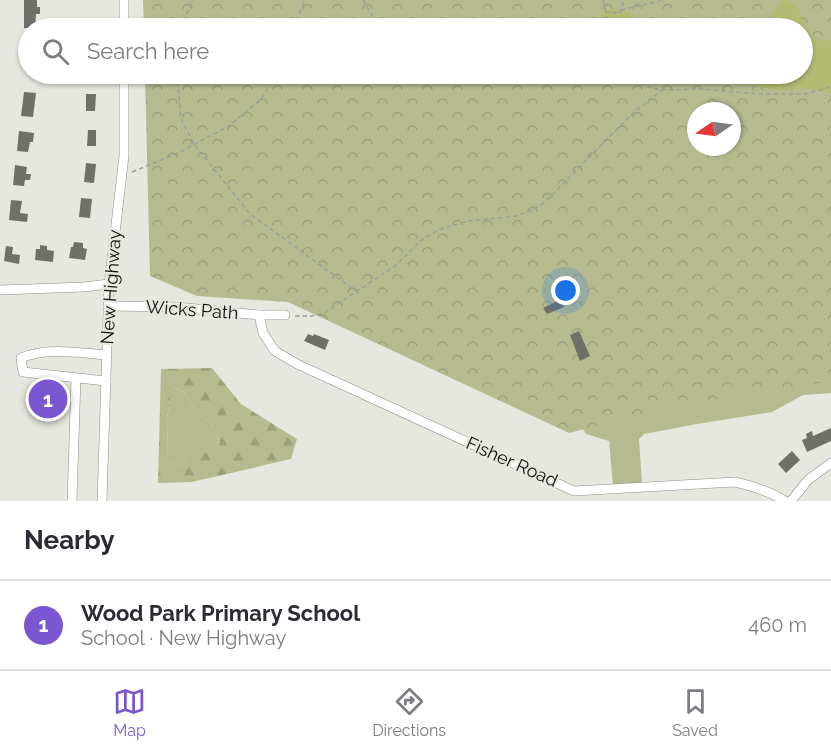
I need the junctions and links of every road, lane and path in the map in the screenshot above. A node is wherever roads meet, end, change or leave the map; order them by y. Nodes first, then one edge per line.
1 (124, 0) edge
2 (193, 0) edge
3 (304, 0) edge
4 (363, 0) edge
5 (603, 0) edge
6 (622, 0) edge
7 (664, 0) edge
8 (621, 10) junction
9 (606, 12) junction
10 (124, 18) edge
11 (185, 18) edge
12 (298, 18) edge
13 (374, 18) edge
14 (606, 18) edge
15 (124, 84) edge
16 (178, 84) edge
17 (270, 84) edge
18 (642, 84) edge
19 (831, 87) edge
20 (664, 89) junction
21 (194, 144) junction
22 (122, 176) junction
23 (109, 284) junction
24 (0, 290) edge
25 (356, 292) junction
26 (108, 306) junction
27 (259, 315) junction
28 (285, 315) joint
29 (263, 333) joint
30 (106, 355) junction
31 (76, 378) junction
32 (106, 381) junction
33 (831, 463) edge
34 (574, 491) junction
35 (72, 501) edge
36 (102, 501) edge
37 (570, 501) edge
38 (785, 501) edge
39 (791, 501) edge

1 - 10 street
2 - 11 path
3 - 12 path
4 - 13 path
5 - 9 path
6 - 8 path
7 - 8 path
8 - 9 path
9 - 14 path
15 - 22 street, New Highway
16 - 21 path
17 - 21 path
18 - 20 path
19 - 20 path
20 - 25 path
21 - 22 path
21 - 25 path
22 - 23 street, New Highway
23 - 24 street
23 - 26 street, New Highway
25 - 28 path
26 - 27 street, Wicks Path
26 - 30 street, New Highway
27 - 28 street
27 - 29 street, Wicks Path
29 - 34 street, Fisher Road
30 - 31 street
30 - 32 street, New Highway
31 - 32 street
31 - 35 street
32 - 36 street, New Highway
33 - 39 street
34 - 37 street
34 - 38 street, Fisher Road

